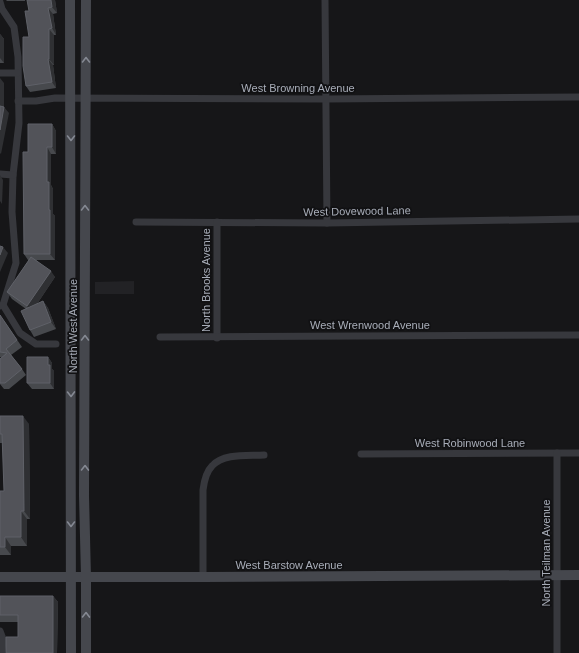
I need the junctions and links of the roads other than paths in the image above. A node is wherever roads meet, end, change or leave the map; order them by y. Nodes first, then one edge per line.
1 (70, 0) edge
2 (86, 0) edge
3 (325, 0) edge
4 (0, 2) edge
5 (0, 73) edge
6 (18, 73) junction
7 (579, 97) edge
8 (71, 99) junction
9 (86, 99) junction
10 (326, 99) junction
11 (18, 101) junction
12 (0, 174) edge
13 (13, 174) junction
14 (579, 219) edge
15 (136, 222) dead end
16 (217, 222) junction
17 (327, 223) junction
18 (2, 305) edge
19 (579, 335) edge
20 (160, 337) dead end
21 (217, 338) junction
22 (56, 344) dead end
23 (557, 453) junction
24 (579, 453) edge
25 (361, 454) dead end
26 (264, 455) dead end
27 (557, 575) junction
28 (579, 575) edge
29 (0, 577) edge
30 (72, 577) junction
31 (86, 577) junction
32 (203, 577) junction
33 (0, 631) edge
34 (2, 653) edge
35 (71, 653) edge
36 (86, 653) edge
37 (557, 653) edge

1 - 8 main road, North West Avenue
9 -> 2 main road, North West Avenue
3 - 10 street
4 - 6 street
5 - 6 street
6 - 11 street
7 - 10 street, West Browning Avenue
8 - 9 street, West Browning Avenue
8 - 11 street, West Browning Avenue
8 -> 30 main road, North West Avenue
9 - 10 street, West Browning Avenue
31 -> 9 main road, North West Avenue
10 - 17 street
11 - 13 street
12 - 13 street
13 - 18 street
14 - 17 street, West Dovewood Lane
15 - 16 street, West Dovewood Lane
16 - 17 street, West Dovewood Lane
16 - 21 street, North Brooks Avenue
18 - 22 street
19 - 21 street, West Wrenwood Avenue
20 - 21 street, West Wrenwood Avenue
23 - 24 street, West Robinwood Lane
23 - 25 street, West Robinwood Lane
23 - 27 street, North Teilman Avenue
26 - 32 street
27 - 28 main road, West Barstow Avenue
27 - 32 main road, West Barstow Avenue
27 - 37 street, North Teilman Avenue
29 - 30 main road, West Barstow Avenue
30 - 31 main road, West Barstow Avenue
30 - 35 main road, North West Avenue
31 - 32 main road, West Barstow Avenue
36 -> 31 main road, North West Avenue
33 - 34 street

